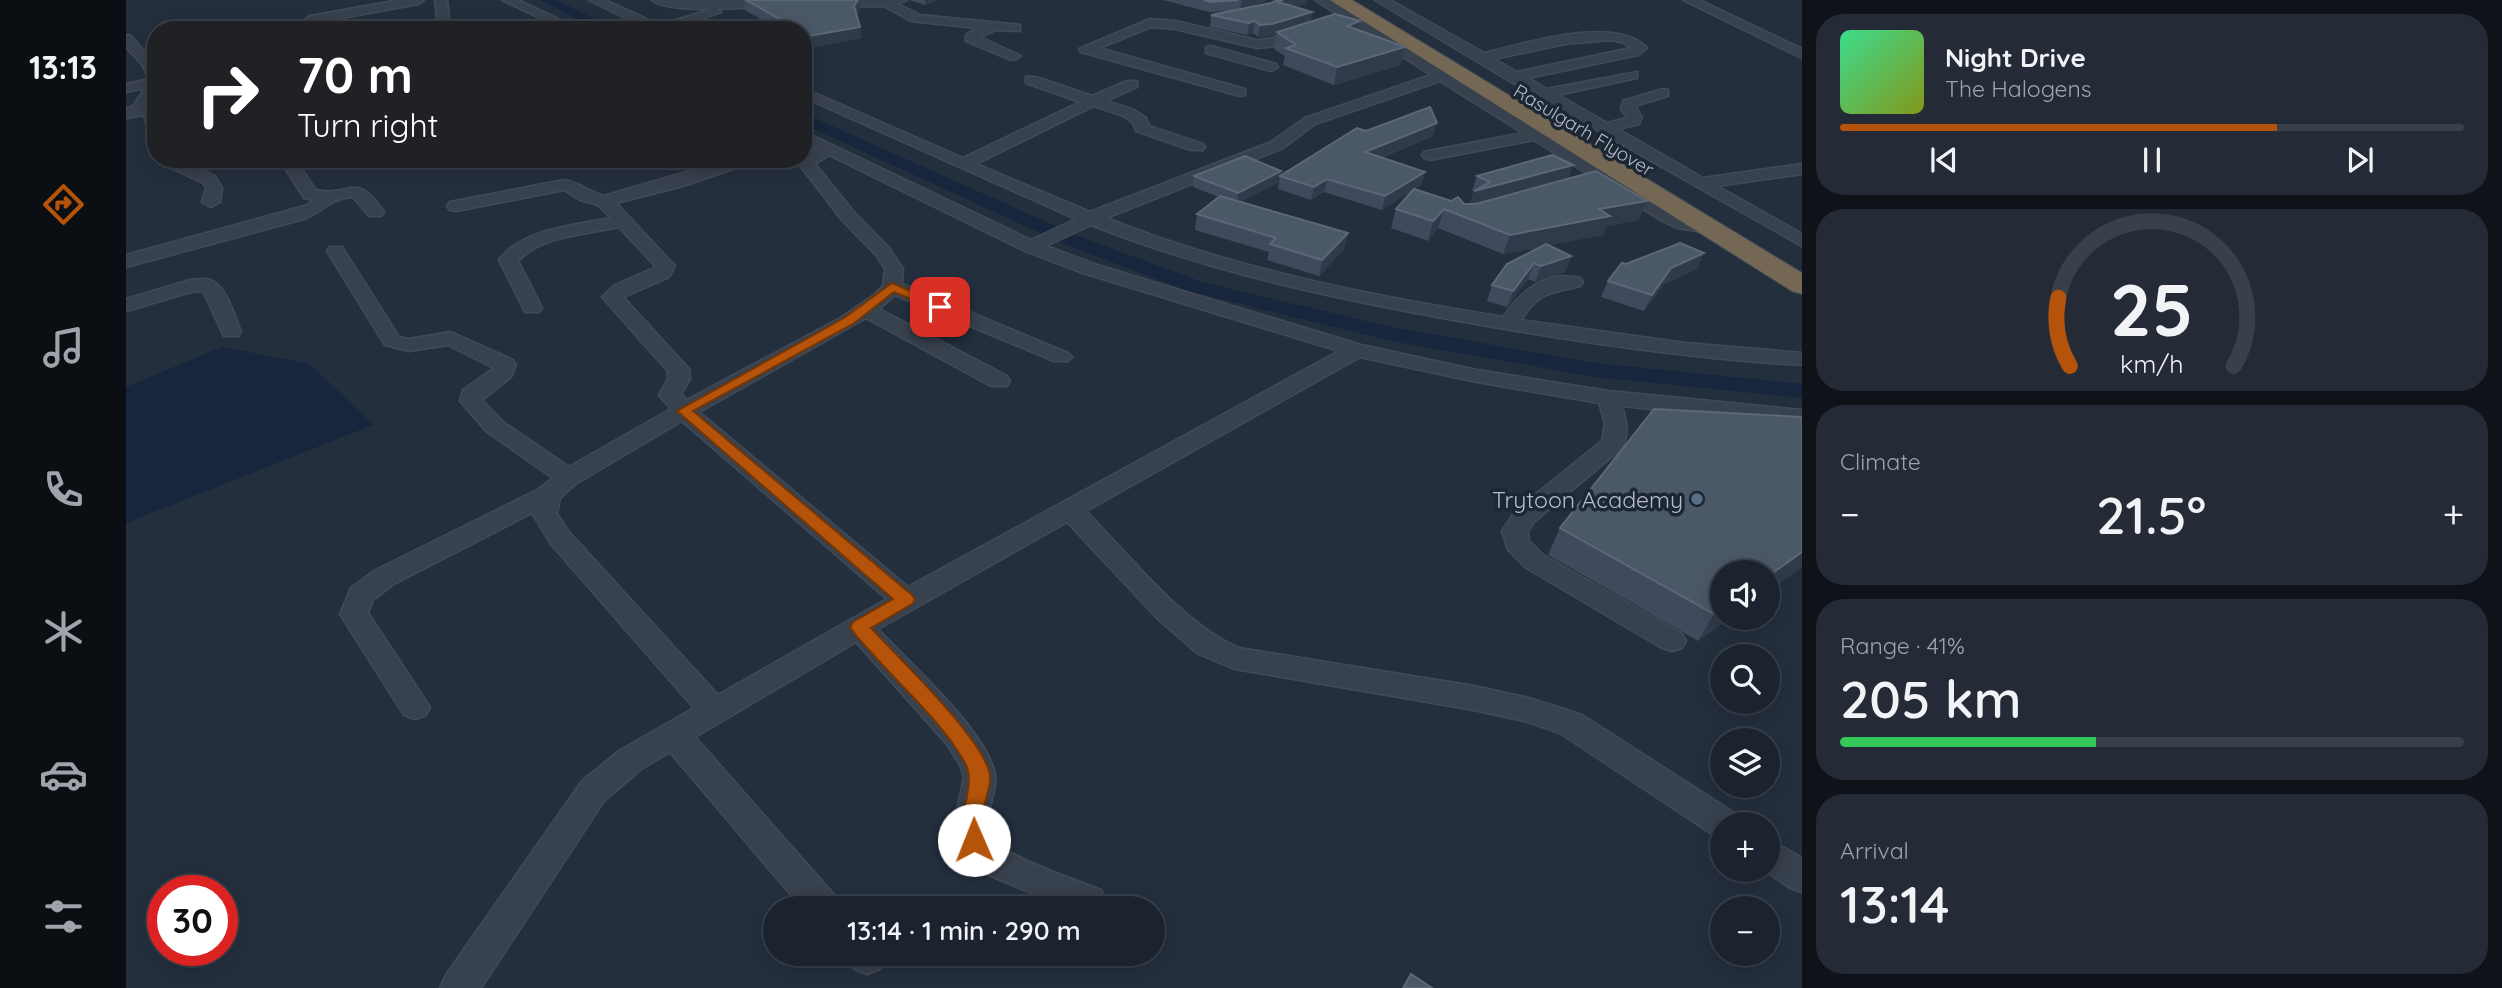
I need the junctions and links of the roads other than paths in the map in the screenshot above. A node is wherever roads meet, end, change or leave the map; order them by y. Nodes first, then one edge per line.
1 (418, 0) edge
2 (441, 0) edge
3 (508, 0) edge
4 (595, 0) edge
5 (658, 0) edge
6 (901, 0) edge
7 (1321, 0) edge
8 (1339, 0) edge
9 (1366, 0) edge
10 (1381, 0) edge
11 (1689, 0) edge
12 (749, 2) junction
13 (783, 2) edge
14 (887, 2) junction
15 (818, 3) edge
16 (1209, 19) edge
17 (310, 20) edge
18 (443, 21) edge
19 (555, 21) edge
20 (642, 21) edge
21 (686, 21) edge
22 (1336, 22) junction
23 (998, 25) junction
24 (1184, 27) junction
25 (1016, 28) dead end
26 (1137, 28) junction
27 (126, 39) edge
28 (132, 52) edge
29 (1802, 54) edge
30 (1014, 56) dead end
31 (1481, 58) junction
32 (1271, 67) dead end
33 (147, 71) edge
34 (1632, 75) dead end
35 (1440, 76) junction
36 (1031, 80) dead end
37 (147, 84) edge
38 (1132, 84) dead end
39 (126, 88) edge
40 (1521, 91) junction
41 (1240, 92) dead end
42 (147, 93) edge
43 (1663, 93) dead end
44 (812, 96) edge
45 (1093, 101) junction
46 (132, 111) edge
47 (1604, 128) junction
48 (1536, 135) junction
49 (812, 140) edge
50 (1197, 147) dead end
51 (1430, 155) dead end
52 (964, 164) junction
53 (188, 168) edge
54 (293, 168) edge
55 (720, 168) edge
56 (809, 168) edge
57 (1802, 169) edge
58 (1603, 178) junction
59 (1700, 183) junction
60 (1578, 185) edge
61 (326, 197) junction
62 (604, 201) junction
63 (211, 202) dead end
64 (456, 206) dead end
65 (375, 212) dead end
66 (1086, 220) junction
67 (624, 221) junction
68 (1714, 230) junction
69 (1802, 241) edge
70 (1040, 242) junction
71 (1683, 244) edge
72 (337, 251) dead end
73 (1802, 260) edge
74 (126, 261) edge
75 (126, 268) edge
76 (1573, 282) dead end
77 (1802, 285) edge
78 (892, 287) junction
79 (146, 298) junction
80 (126, 305) edge
81 (532, 307) dead end
82 (865, 310) junction
83 (1509, 323) junction
84 (231, 332) dead end
85 (1357, 350) junction
86 (1061, 357) dead end
87 (1802, 359) edge
88 (999, 381) dead end
89 (1608, 398) junction
90 (684, 411) junction
91 (1802, 417) edge
92 (558, 486) junction
93 (1070, 510) junction
94 (906, 600) junction
95 (859, 627) junction
96 (1672, 641) dead end
97 (415, 707) dead end
98 (715, 712) junction
99 (674, 735) junction
100 (1710, 815) edge
101 (1780, 862) edge
102 (1802, 877) edge
103 (814, 896) edge
104 (1077, 896) edge
105 (459, 988) edge

1 - 17 street
2 - 18 street
3 - 19 street
4 - 20 street
5 - 12 street
6 - 14 street
7 - 22 street
8 - 40 highway, Rasulgarh Flyover
9 - 40 highway, Rasulgarh Flyover
10 - 31 street
11 - 29 street
12 - 13 street
12 - 21 street
14 - 15 street
14 - 23 street
16 - 24 street
22 - 24 street
22 - 35 street
23 - 25 street
23 - 30 street
24 - 26 street
26 - 32 street
26 - 41 street
27 - 28 street
28 - 33 street
31 - 40 street
31 - 40 street
34 - 40 street
35 - 48 street
35 - 66 street
36 - 45 street
37 - 39 street
38 - 45 street
40 - 47 street
40 - 68 highway, Rasulgarh Flyover
40 - 73 highway, Rasulgarh Flyover
42 - 46 street
43 - 47 street
44 - 52 street
45 - 50 street
45 - 52 street
47 - 59 street
48 - 51 street
48 - 58 street
49 - 70 street
52 - 66 street
53 - 63 street
54 - 61 street
55 - 62 street
56 - 78 street
57 - 59 street
58 - 60 street
58 - 68 street
59 - 69 street
61 - 65 street
61 - 74 street
62 - 64 street
62 - 67 street
66 - 70 street
66 - 83 street
67 - 81 street
67 - 90 street
68 - 71 street
68 - 77 highway, Rasulgarh Flyover
70 - 85 street
72 - 92 street
75 - 79 street
76 - 83 street
78 - 82 street
78 - 86 street
79 - 80 street
79 - 84 street
82 - 88 street
82 - 90 street
83 - 87 street
85 - 89 street
85 - 93 street
89 - 91 street
89 - 96 street
90 - 92 street
90 - 94 street
92 - 97 street
92 - 98 street
93 - 94 street
93 - 100 street
94 - 95 street
95 - 98 street
95 - 104 street
98 - 99 street
99 - 103 street
99 - 105 street
101 - 102 street

